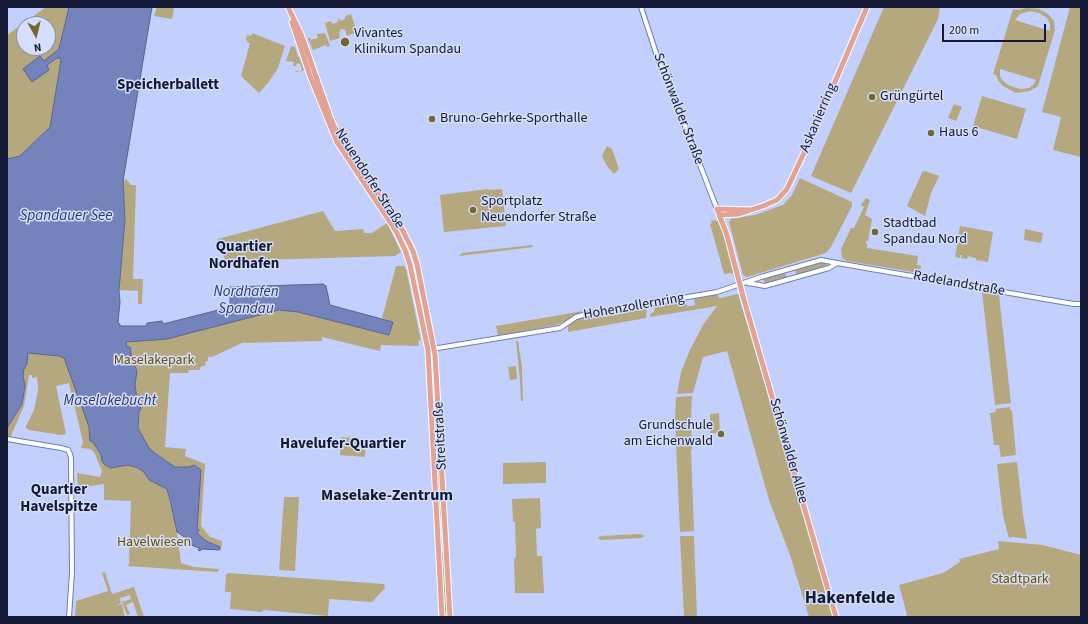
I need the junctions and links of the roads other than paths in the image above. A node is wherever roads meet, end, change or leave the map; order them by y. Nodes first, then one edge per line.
1 (641, 7) edge
2 (867, 7) edge
3 (289, 8) edge
4 (297, 30) junction
5 (718, 212) junction
6 (416, 258) joint
7 (408, 259) joint
8 (836, 264) junction
9 (748, 283) junction
10 (740, 285) junction
11 (1081, 304) edge
12 (435, 349) junction
13 (428, 350) junction
14 (7, 439) edge
15 (69, 617) edge
16 (442, 617) edge
17 (450, 617) edge
18 (836, 617) edge

1 - 5 street, Schönwalder Straße
2 - 5 main road, Askanierring
3 - 4 main road, Neuendorfer Straße
4 - 6 main road, Neuendorfer Straße
4 - 7 main road, Neuendorfer Straße
5 - 10 main road, Schönwalder Allee
6 - 12 main road, Streitstraße
7 - 13 main road, Streitstraße
8 - 9 street, Hohenzollernring
8 - 9 street, Hohenzollernring
8 - 11 street, Radelandstraße
9 - 10 street, Hohenzollernring
10 - 12 street, Hohenzollernring
10 - 18 main road, Schönwalder Allee
12 - 13 street, Hohenzollernring
12 - 17 main road, Streitstraße
13 - 16 main road, Streitstraße
14 - 15 street

